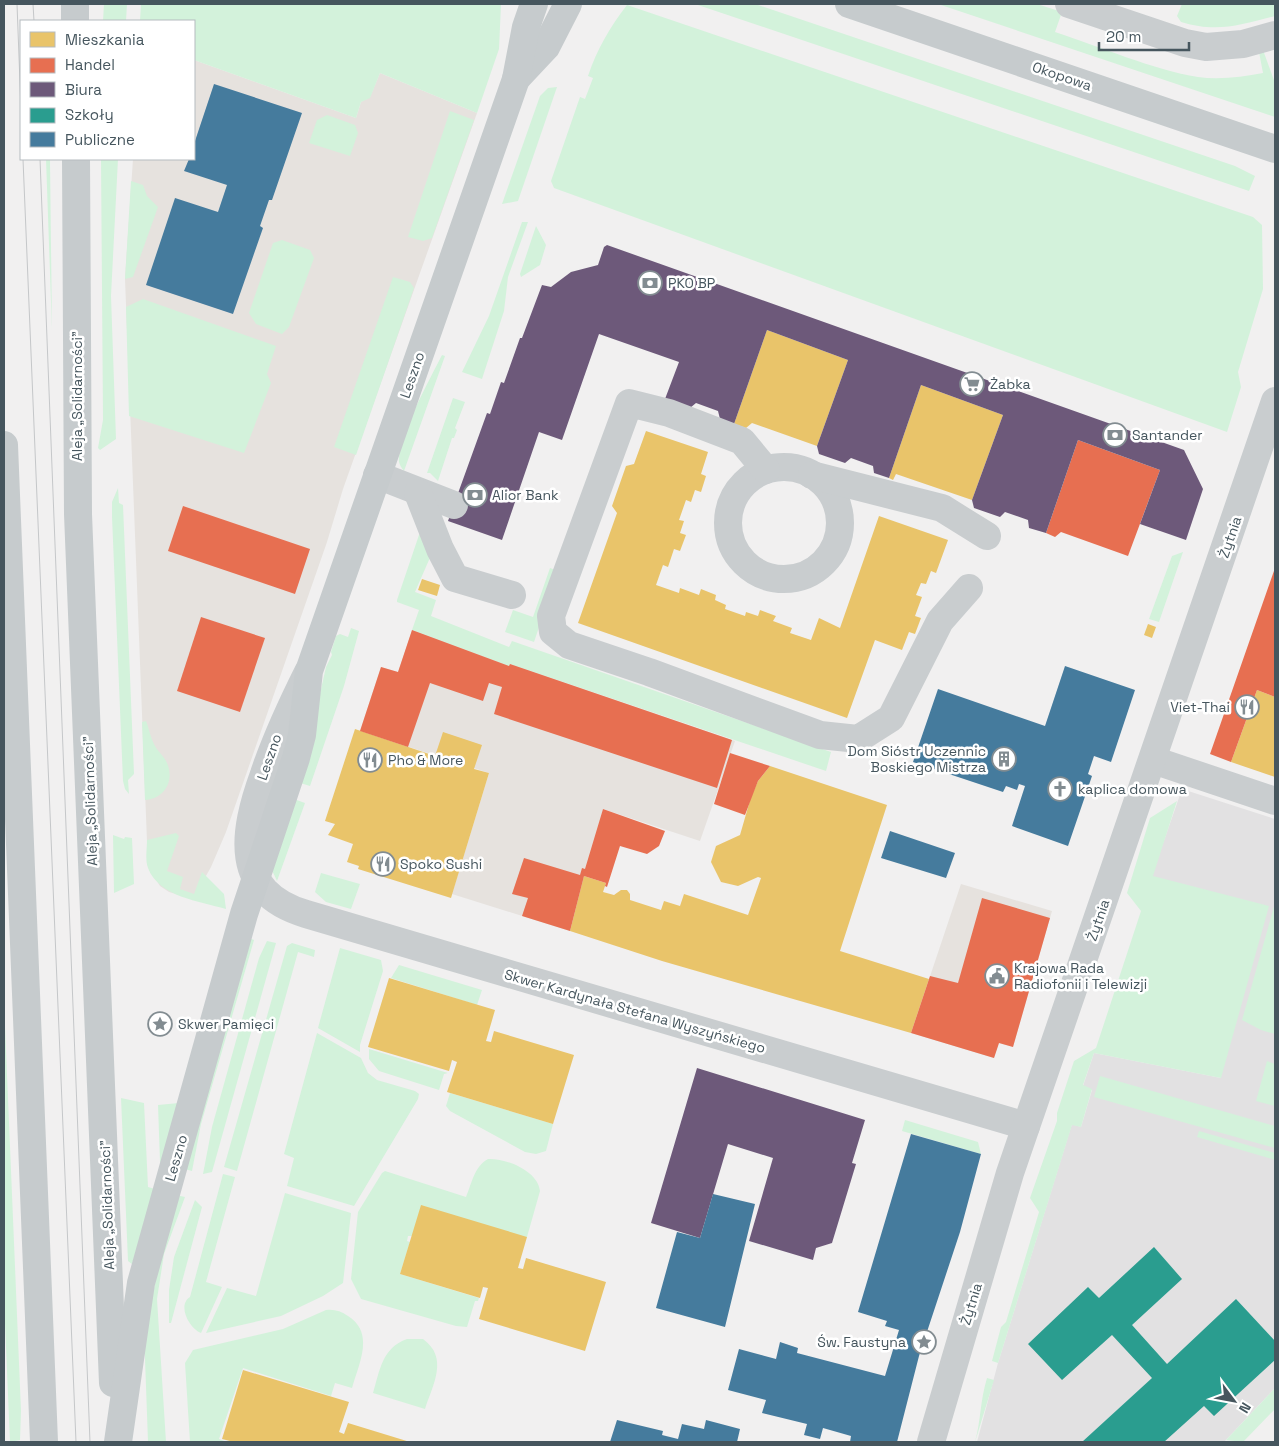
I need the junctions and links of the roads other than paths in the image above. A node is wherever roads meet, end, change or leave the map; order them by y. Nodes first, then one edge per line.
1 (75, 4) edge
2 (534, 4) edge
3 (568, 4) edge
4 (848, 4) edge
5 (1069, 4) edge
6 (75, 20) edge
7 (1275, 35) edge
8 (516, 79) junction
9 (1275, 148) edge
10 (76, 160) edge
11 (1275, 401) edge
12 (4, 446) edge
13 (766, 470) junction
14 (377, 475) junction
15 (812, 475) junction
16 (418, 493) junction
17 (454, 506) dead end
18 (987, 536) dead end
19 (969, 588) dead end
20 (512, 596) dead end
21 (1153, 760) junction
22 (1275, 800) edge
23 (256, 878) junction
24 (1026, 1126) junction
25 (44, 1442) edge
26 (117, 1442) edge
27 (931, 1442) edge

1 - 6 main road
2 - 8 main road, Leszno
3 - 8 main road, Leszno
4 - 9 main road, Okopowa
5 - 7 street
8 - 14 main road, Leszno
10 - 26 main road, Aleja „Solidarności”
11 - 21 street, Żytnia
12 - 25 main road
13 - 15 street
13 - 15 street
13 - 19 street
14 - 16 street
14 - 23 main road, Leszno
15 - 18 street
16 - 17 street
16 - 20 street
21 - 22 street
21 - 24 street, Żytnia
23 - 24 street, Skwer Kardynała Stefana Wyszyńskiego
23 - 26 main road, Leszno
24 - 27 street, Żytnia

